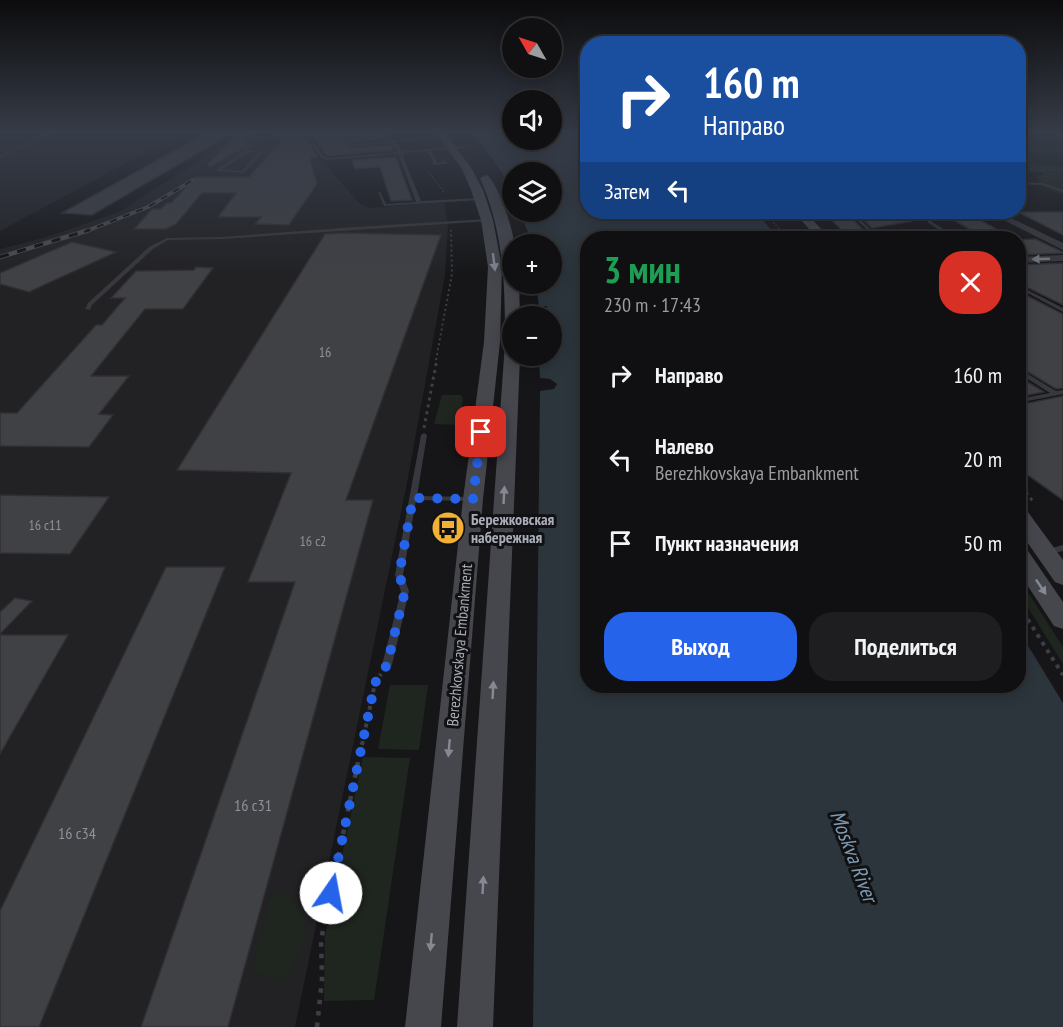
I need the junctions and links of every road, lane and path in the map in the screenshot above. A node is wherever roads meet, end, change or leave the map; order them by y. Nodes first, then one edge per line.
1 (410, 180) edge
2 (436, 180) edge
3 (472, 180) edge
4 (486, 180) edge
5 (1026, 183) edge
6 (1063, 191) edge
7 (379, 193) dead end
8 (480, 199) junction
9 (447, 201) junction
10 (419, 203) junction
11 (770, 219) edge
12 (800, 219) edge
13 (858, 219) edge
14 (932, 219) edge
15 (1006, 219) edge
16 (487, 220) junction
17 (451, 223) junction
18 (781, 231) edge
19 (814, 231) edge
20 (870, 231) edge
21 (943, 231) edge
22 (1063, 247) edge
23 (1063, 258) edge
24 (1026, 260) edge
25 (1026, 290) edge
26 (88, 309) dead end
27 (1063, 310) edge
28 (1026, 374) edge
29 (1060, 393) edge
30 (1026, 399) edge
31 (424, 435) joint
32 (413, 498) junction
33 (473, 499) junction
34 (1026, 521) edge
35 (1054, 550) edge
36 (1026, 566) edge
37 (1063, 577) edge
38 (1026, 617) edge
39 (1063, 620) edge
40 (387, 665) joint
41 (1063, 675) edge
42 (317, 1027) edge
43 (423, 1027) edge
44 (475, 1027) edge

1 - 10 lane
2 - 9 path
3 - 8 main road, Berezhkovskaya Embankment
44 -> 4 main road, Berezhkovskaya Embankment
5 - 6 lane
7 - 10 lane
8 - 9 lane
8 - 16 main road, Berezhkovskaya Embankment
9 - 10 lane
11 - 18 path
12 - 19 main road
13 - 20 lane
14 - 21 lane
15 - 22 street
16 - 17 lane
16 -> 33 main road, Berezhkovskaya Embankment
17 - 26 lane
17 - 31 path
23 -> 24 street
25 - 27 lane
28 - 29 lane
29 - 30 lane
31 - 32 lane
32 - 33 lane
32 - 40 lane
33 -> 43 main road, Berezhkovskaya Embankment
34 - 35 main road
35 - 37 main road
36 -> 39 main road
38 - 41 path
40 - 42 path

